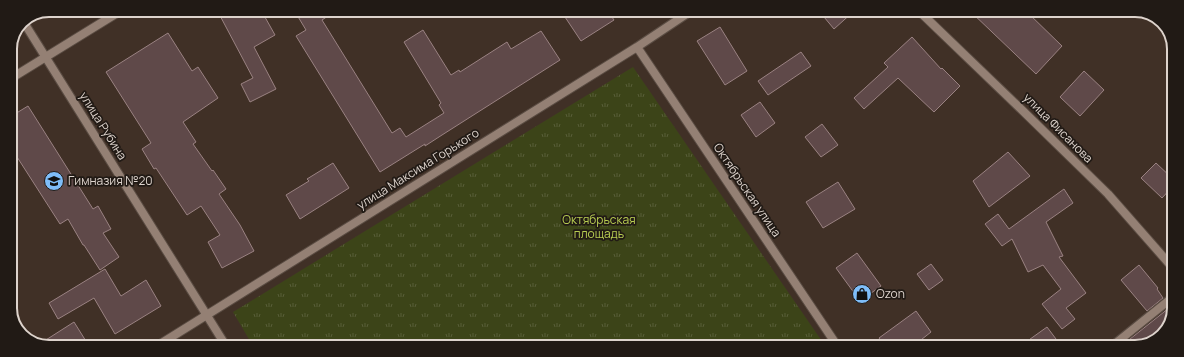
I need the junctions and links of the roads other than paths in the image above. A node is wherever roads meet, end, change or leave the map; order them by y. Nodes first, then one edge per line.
1 (111, 17) edge
2 (682, 17) edge
3 (925, 17) edge
4 (26, 26) edge
5 (637, 47) junction
6 (46, 57) junction
7 (17, 75) edge
8 (1167, 261) edge
9 (1167, 302) edge
10 (207, 315) junction
11 (167, 340) edge
12 (222, 340) edge
13 (833, 340) edge
14 (1120, 340) edge

1 - 6 street
2 - 5 street, улица Максима Горького
3 - 8 street, улица Фисанова
4 - 6 street, улица Рубина
5 - 10 street, улица Максима Горького
5 - 13 street, Октябрьская улица
6 - 7 street
6 - 10 street, улица Рубина
9 - 14 street
10 - 11 street, улица Максима Горького
10 - 12 street, улица Рубина

